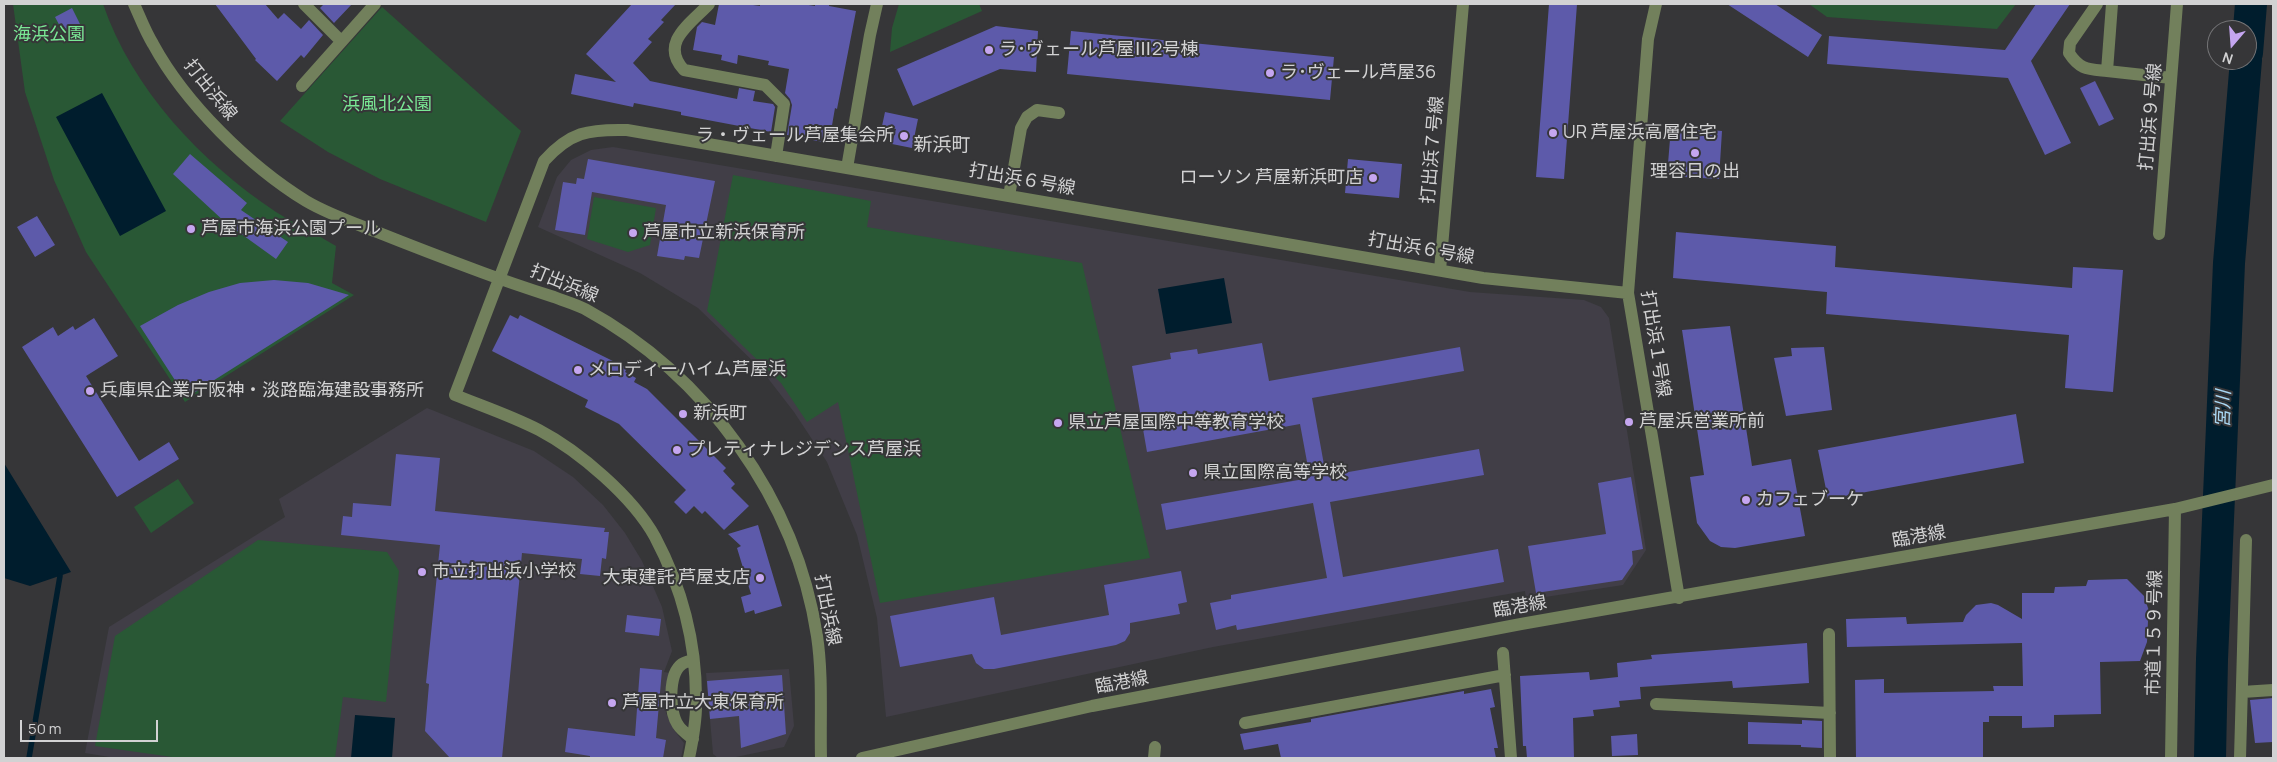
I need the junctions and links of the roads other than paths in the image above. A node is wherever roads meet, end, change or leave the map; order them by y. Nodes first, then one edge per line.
1 (134, 4) edge
2 (304, 4) edge
3 (375, 4) edge
4 (709, 4) edge
5 (877, 4) edge
6 (1462, 4) edge
7 (1656, 4) edge
8 (2097, 4) edge
9 (2112, 4) edge
10 (2178, 4) edge
11 (341, 41) junction
12 (2107, 71) junction
13 (2172, 78) junction
14 (302, 86) dead end
15 (1059, 113) dead end
16 (776, 156) junction
17 (847, 168) junction
18 (1009, 196) junction
19 (2159, 234) dead end
20 (1440, 270) junction
21 (499, 278) junction
22 (1628, 293) junction
23 (2273, 485) edge
24 (2174, 509) junction
25 (2246, 540) dead end
26 (1679, 598) junction
27 (1829, 634) dead end
28 (1504, 653) dead end
29 (694, 660) junction
30 (1505, 675) junction
31 (2273, 690) edge
32 (2242, 692) junction
33 (1656, 704) dead end
34 (1830, 713) junction
35 (1245, 723) dead end
36 (692, 739) junction
37 (689, 758) edge
38 (821, 758) edge
39 (862, 758) edge
40 (1511, 758) edge
41 (1830, 758) edge
42 (2171, 758) edge
43 (2240, 758) edge

1 - 21 street, 打出浜線
2 - 11 street
3 - 11 street
4 - 16 street
5 - 17 street
6 - 20 street, 打出浜７号線
7 - 22 street, 打出浜１号線
8 - 12 street
9 - 12 street
10 - 13 street, 打出浜９号線
11 - 14 street
12 - 13 street
13 - 19 street, 打出浜９号線
15 - 18 street
16 - 17 street, 打出浜６号線
16 - 21 street, 打出浜６号線
17 - 18 street, 打出浜６号線
18 - 20 street, 打出浜６号線
20 - 22 street, 打出浜６号線
21 - 29 street, 打出浜６号線
21 - 38 street, 打出浜線
22 - 26 street, 打出浜１号線
23 - 24 street, 臨港線
24 - 26 street, 臨港線
24 - 42 street, 市道１５９号線
25 - 32 street
26 - 39 street, 臨港線
27 - 34 street
28 - 30 street
29 - 36 street
29 - 36 street
30 - 35 street
30 - 40 street
31 - 32 street
32 - 43 street
33 - 34 street
34 - 41 street
36 - 37 street

